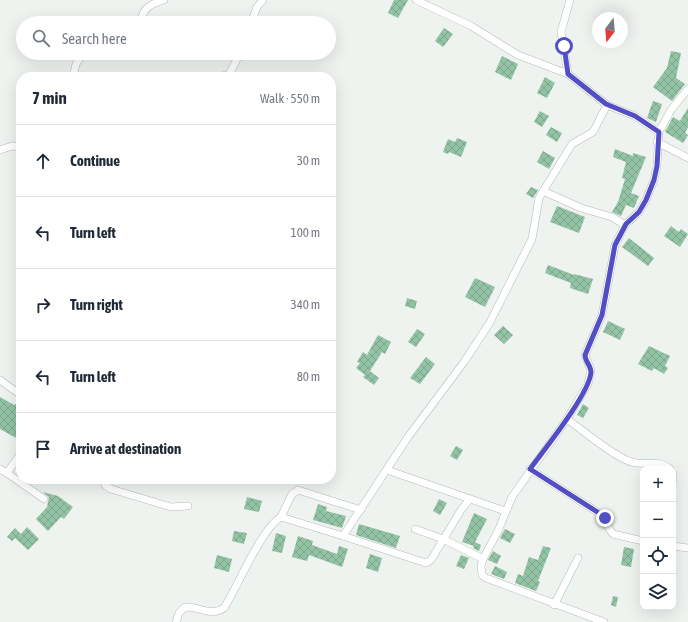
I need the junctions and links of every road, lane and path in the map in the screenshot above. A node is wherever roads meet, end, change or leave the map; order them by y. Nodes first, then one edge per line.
1 (164, 0) edge
2 (263, 0) edge
3 (416, 0) edge
4 (570, 0) edge
5 (142, 16) edge
6 (254, 16) edge
7 (79, 60) edge
8 (236, 60) edge
9 (74, 72) edge
10 (230, 72) edge
11 (568, 74) junction
12 (688, 89) edge
13 (606, 104) junction
14 (659, 132) junction
15 (657, 142) junction
16 (16, 146) edge
17 (0, 150) edge
18 (688, 158) edge
19 (543, 191) junction
20 (626, 224) junction
21 (0, 380) edge
22 (16, 391) edge
23 (567, 419) junction
24 (16, 460) edge
25 (667, 466) edge
26 (0, 469) edge
27 (530, 469) junction
28 (387, 470) junction
29 (7, 473) junction
30 (16, 479) edge
31 (23, 484) edge
32 (105, 484) edge
33 (44, 499) dead end
34 (470, 499) junction
35 (188, 506) dead end
36 (361, 510) junction
37 (505, 511) junction
38 (281, 516) junction
39 (415, 529) dead end
40 (343, 536) junction
41 (443, 539) junction
42 (640, 540) edge
43 (676, 546) edge
44 (688, 548) edge
45 (578, 558) dead end
46 (483, 559) junction
47 (554, 605) junction
48 (176, 622) edge
49 (604, 622) edge

1 - 5 street
2 - 6 street
3 - 11 street
4 - 11 street
7 - 9 street
8 - 10 street
11 - 13 street
12 - 14 street
13 - 14 street
13 - 19 street
14 - 15 street
15 - 18 street
15 - 20 street
16 - 17 street
19 - 20 street
19 - 28 street
20 - 23 street
21 - 22 street
23 - 25 street
23 - 27 street
24 - 29 street
26 - 29 street
27 - 37 street
27 - 42 street
28 - 34 street
28 - 36 street
29 - 30 street
31 - 33 street
32 - 35 street
34 - 37 street
34 - 41 street
36 - 38 street
36 - 40 street
37 - 46 street
38 - 40 street
38 - 48 street
39 - 41 street
40 - 41 street
41 - 46 street
43 - 44 street
45 - 47 street
46 - 47 street
47 - 49 street

